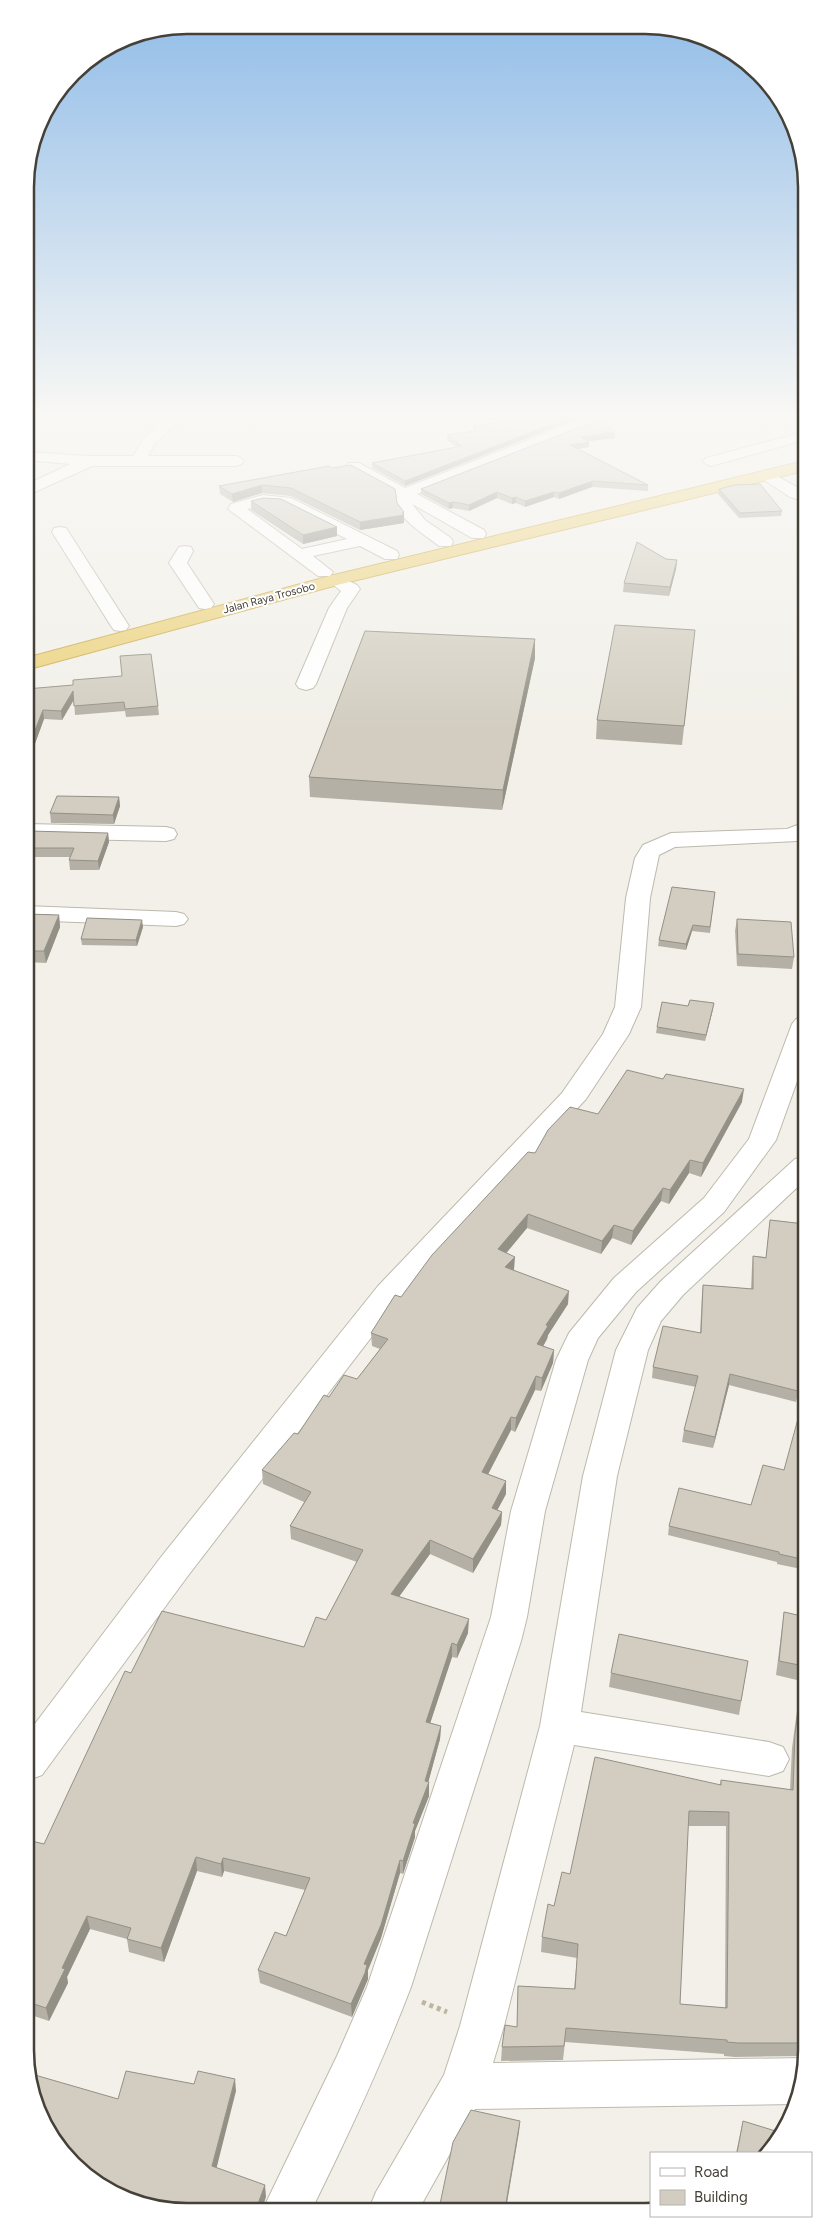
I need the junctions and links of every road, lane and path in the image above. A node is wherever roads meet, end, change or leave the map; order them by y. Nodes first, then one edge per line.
1 (254, 522) edge
2 (325, 522) edge
3 (418, 522) edge
4 (456, 522) edge
5 (527, 522) edge
6 (564, 522) edge
7 (60, 532) dead end
8 (478, 534) junction
9 (360, 540) junction
10 (444, 542) junction
11 (185, 551) dead end
12 (300, 554) junction
13 (391, 555) junction
14 (330, 576) junction
15 (205, 604) junction
16 (120, 626) junction
17 (34, 649) edge
18 (34, 662) edge
19 (306, 684) dead end
20 (34, 831) edge
21 (798, 832) edge
22 (166, 834) dead end
23 (34, 913) edge
24 (176, 919) dead end
25 (798, 1043) edge
26 (798, 1171) edge
27 (559, 1726) junction
28 (34, 1755) edge
29 (768, 1759) dead end
30 (415, 1999) dead end
31 (450, 2013) dead end
32 (795, 2081) edge
33 (463, 2086) junction
34 (290, 2203) edge
35 (396, 2203) edge

1 - 12 street
2 - 9 street
3 - 10 street
4 - 8 street
5 - 8 highway, Jalan Raya Trosobo
6 - 14 highway, Jalan Raya Trosobo
7 - 16 street
8 - 10 highway, Jalan Raya Trosobo
9 - 12 street
9 - 13 street
10 - 13 highway, Jalan Raya Trosobo
11 - 15 street
12 - 14 street
13 - 14 highway, Jalan Raya Trosobo
14 - 15 highway, Jalan Raya Trosobo
14 - 18 highway, Jalan Raya Trosobo
14 - 19 street
15 - 16 highway, Jalan Raya Trosobo
16 - 17 highway, Jalan Raya Trosobo
20 - 22 street
21 - 28 street
23 - 24 street
25 - 34 street
26 - 27 street
27 - 29 street
27 - 33 street
30 - 31 path
32 - 33 street
33 - 35 street

